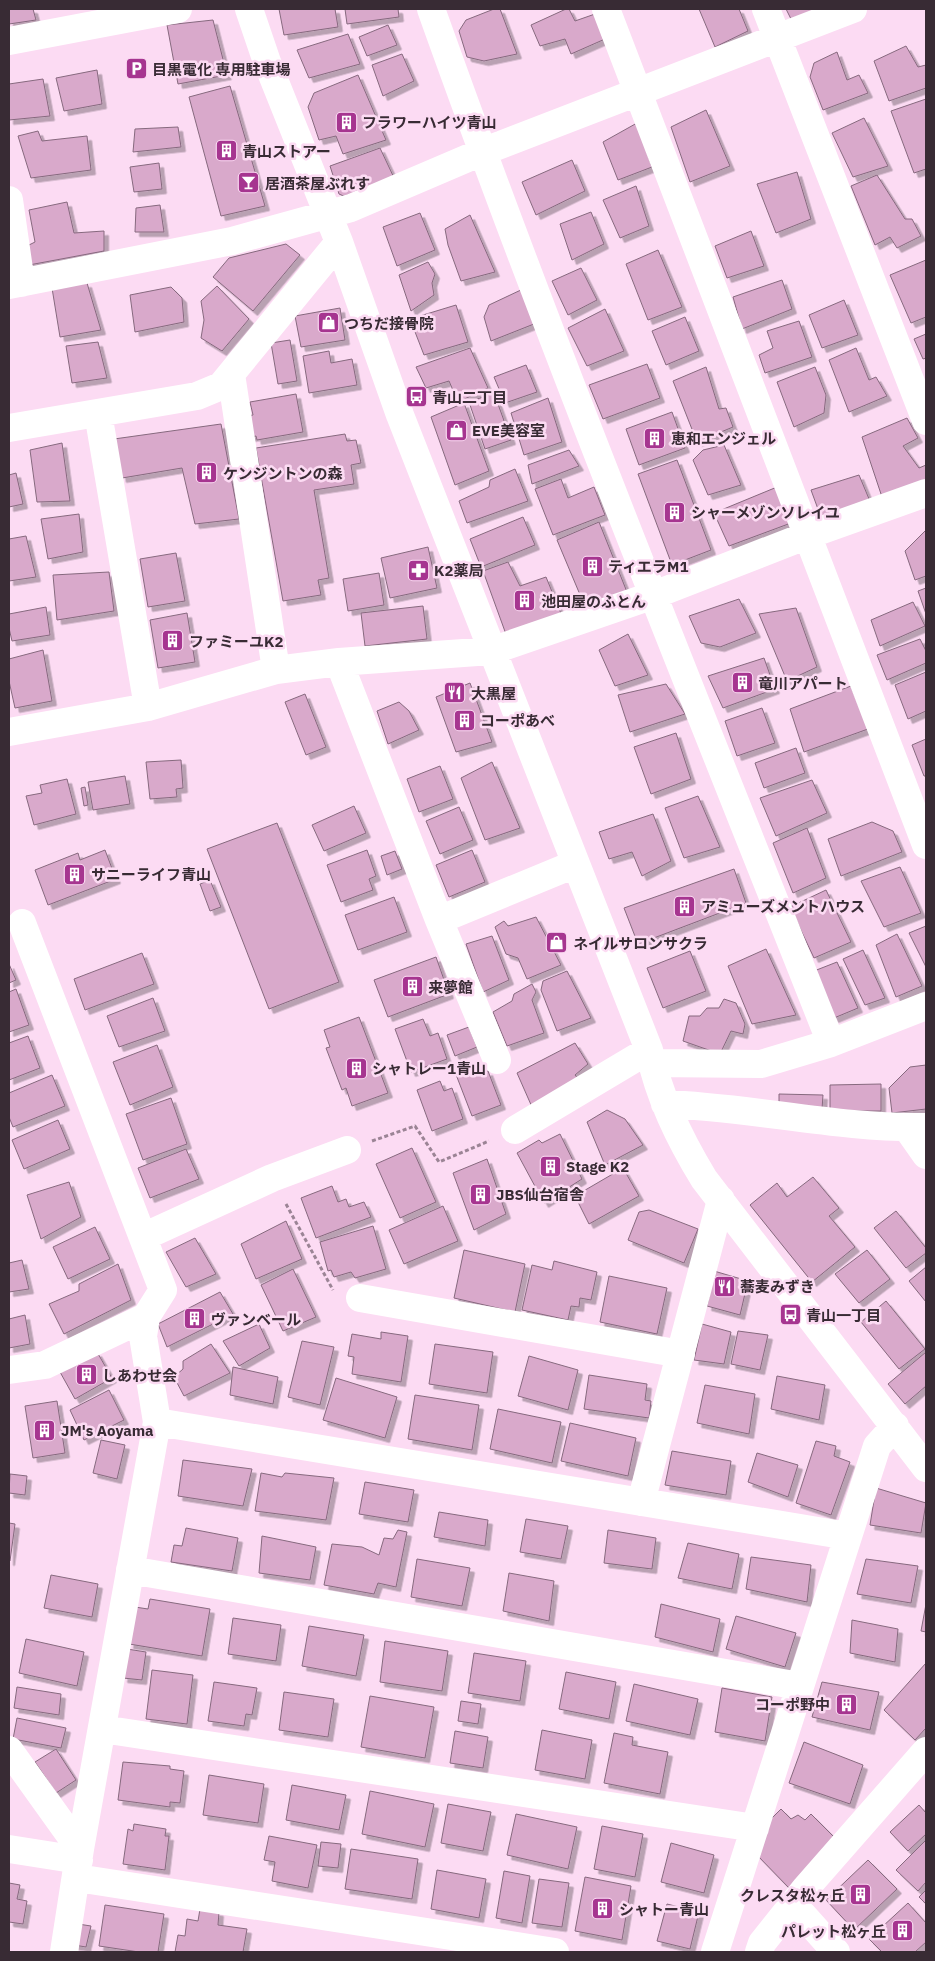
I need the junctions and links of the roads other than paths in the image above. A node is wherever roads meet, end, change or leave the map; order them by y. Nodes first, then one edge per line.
1 (178, 9) edge
2 (249, 9) edge
3 (431, 9) edge
4 (606, 9) edge
5 (766, 9) edge
6 (853, 9) edge
7 (777, 38) junction
8 (9, 41) edge
9 (637, 92) junction
10 (482, 152) junction
11 (9, 200) edge
12 (327, 213) junction
13 (339, 242) junction
14 (15, 284) edge
15 (231, 374) junction
16 (98, 413) junction
17 (926, 421) edge
18 (9, 428) edge
19 (926, 493) edge
20 (808, 535) junction
21 (654, 595) junction
22 (491, 651) junction
23 (339, 662) junction
24 (276, 670) junction
25 (148, 707) junction
26 (9, 732) edge
27 (926, 845) edge
28 (575, 864) junction
29 (439, 920) junction
30 (22, 923) dead end
31 (926, 1006) edge
32 (831, 1042) junction
33 (650, 1057) junction
34 (497, 1060) dead end
35 (665, 1104) junction
36 (916, 1128) edge
37 (515, 1130) road end
38 (347, 1150) dead end
39 (926, 1155) edge
40 (721, 1200) junction
41 (143, 1237) junction
42 (360, 1298) road end
43 (146, 1317) junction
44 (680, 1354) junction
45 (9, 1370) edge
46 (157, 1422) junction
47 (895, 1426) junction
48 (926, 1468) edge
49 (641, 1502) junction
50 (848, 1536) junction
51 (130, 1570) junction
52 (800, 1686) junction
53 (102, 1729) junction
54 (9, 1750) edge
55 (924, 1757) edge
56 (754, 1828) junction
57 (9, 1849) edge
58 (78, 1862) junction
59 (792, 1904) junction
60 (64, 1952) edge
61 (555, 1952) edge
62 (715, 1952) edge
63 (759, 1952) edge
64 (836, 1952) edge

1 - 8 street
2 - 12 street
3 - 10 street
4 - 9 street
5 - 7 street
6 - 7 street
7 - 9 street
7 - 17 street
9 - 10 street
9 - 20 street
10 - 12 street
10 - 21 street
11 - 14 street
12 - 13 street
12 - 14 street
13 - 15 street
13 - 22 street
15 - 16 street
15 - 24 street
16 - 18 street
16 - 25 street
19 - 20 street
20 - 21 street
20 - 27 street
21 - 22 street
21 - 32 street
22 - 23 street
22 - 28 street
23 - 24 street
23 - 29 street
24 - 25 street
25 - 26 street
28 - 29 street
28 - 33 street
29 - 34 street
30 - 41 street
31 - 32 street
32 - 33 street
33 - 35 street
33 - 37 street
35 - 36 street
35 - 40 street
36 - 39 street
38 - 41 street
40 - 44 street
40 - 47 street
41 - 43 street
42 - 44 street
43 - 45 street
43 - 46 street
44 - 49 street
46 - 49 street
46 - 51 street
47 - 48 street
47 - 50 street
49 - 50 street
50 - 52 street
51 - 52 street
51 - 53 street
52 - 56 street
53 - 56 street
53 - 58 street
54 - 58 street
55 - 59 street
56 - 62 street
57 - 58 street
58 - 60 street
58 - 61 street
59 - 63 street
59 - 64 street

